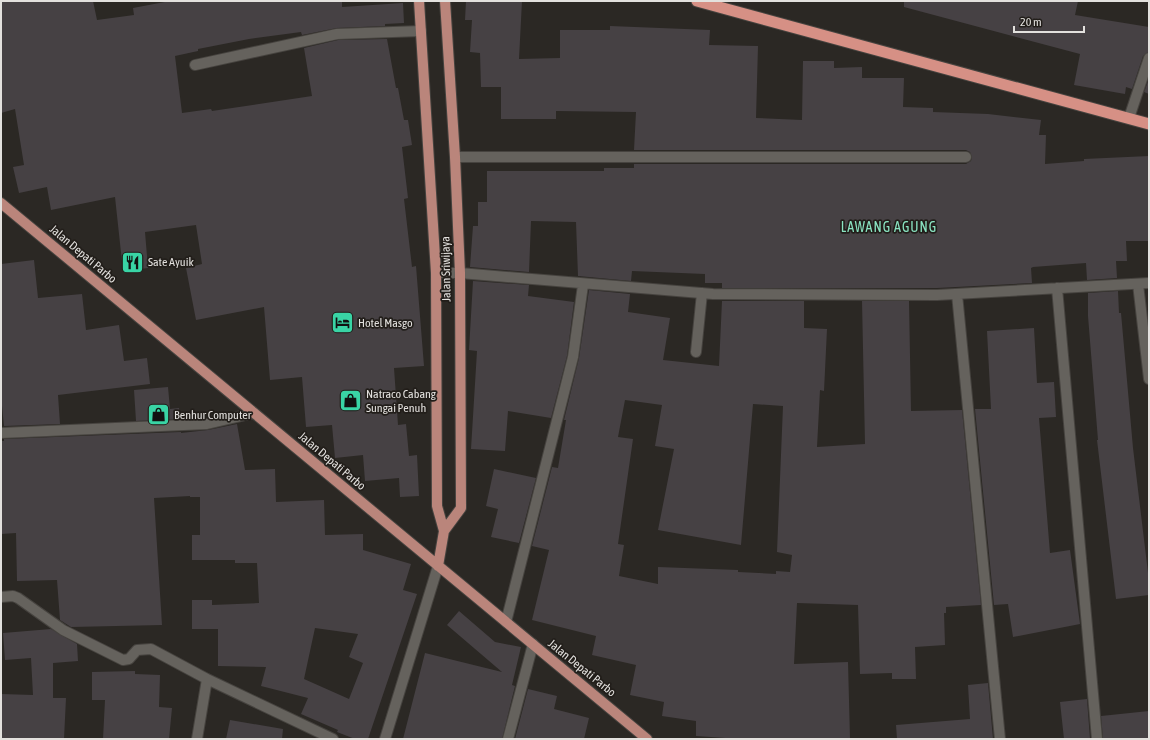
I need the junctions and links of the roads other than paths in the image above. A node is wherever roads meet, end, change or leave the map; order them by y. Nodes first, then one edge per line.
1 (419, 1) edge
2 (445, 1) edge
3 (697, 1) edge
4 (421, 31) junction
5 (1149, 58) edge
6 (195, 65) dead end
7 (1129, 118) junction
8 (1149, 124) edge
9 (455, 156) junction
10 (966, 157) dead end
11 (1, 202) edge
12 (436, 273) junction
13 (460, 273) junction
14 (1149, 283) edge
15 (1138, 284) junction
16 (583, 285) junction
17 (1057, 288) junction
18 (702, 293) junction
19 (957, 294) junction
20 (696, 352) dead end
21 (1149, 379) edge
22 (254, 413) junction
23 (1, 433) edge
24 (444, 531) junction
25 (438, 566) junction
26 (1, 597) edge
27 (506, 622) junction
28 (533, 644) junction
29 (207, 681) junction
30 (197, 739) edge
31 (333, 739) edge
32 (385, 739) edge
33 (508, 739) edge
34 (647, 739) edge
35 (1000, 739) edge
36 (1097, 739) edge

1 - 4 main road, Jalan Sriwijaya
2 - 9 main road, Jalan Sriwijaya
3 - 7 highway
4 - 6 street
4 - 12 main road, Jalan Sriwijaya
5 - 7 street
7 - 8 highway
9 - 10 street
9 - 13 main road, Jalan Sriwijaya
11 - 22 main road, Jalan Depati Parbo
12 - 13 street
12 - 24 main road, Jalan Sriwijaya
13 - 16 street
13 - 24 main road, Jalan Sriwijaya
14 - 15 street
15 - 17 street
15 - 21 street
16 - 18 street
16 - 27 street
17 - 19 street
17 - 36 street
18 - 19 street
18 - 20 street
19 - 35 street
22 - 23 street
22 - 25 main road, Jalan Depati Parbo
24 - 25 main road, Jalan Sriwijaya
25 - 27 main road, Jalan Depati Parbo
25 - 32 street
26 - 29 street
27 - 28 main road, Jalan Depati Parbo
28 - 33 street
28 - 34 main road, Jalan Depati Parbo
29 - 30 street
29 - 31 street

